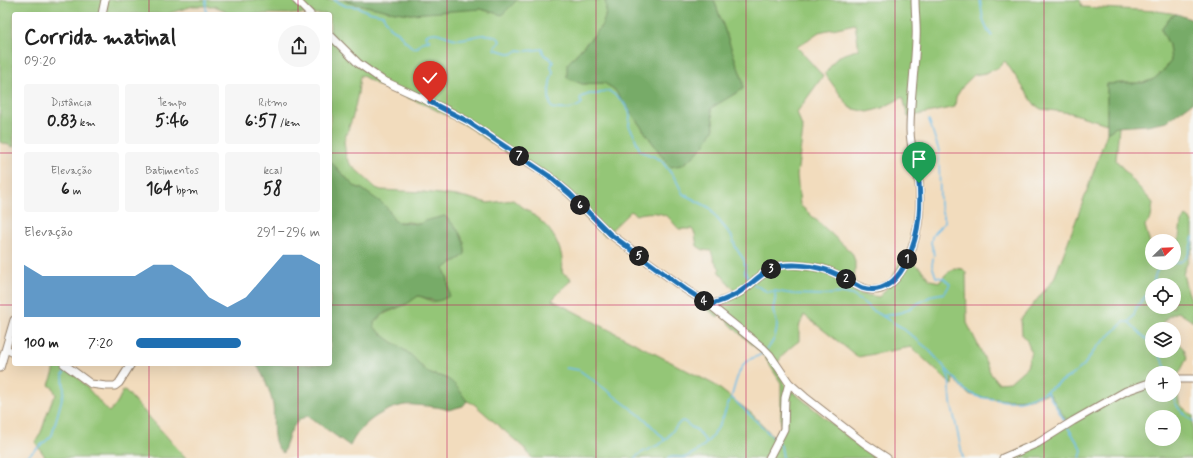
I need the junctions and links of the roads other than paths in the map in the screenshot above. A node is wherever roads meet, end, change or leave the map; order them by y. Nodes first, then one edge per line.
1 (105, 0) edge
2 (296, 0) edge
3 (915, 0) edge
4 (102, 12) edge
5 (308, 12) edge
6 (332, 37) edge
7 (710, 305) junction
8 (12, 327) edge
9 (6, 349) junction
10 (12, 352) edge
11 (67, 366) edge
12 (129, 366) edge
13 (0, 368) edge
14 (1193, 373) edge
15 (1190, 379) edge
16 (789, 383) junction
17 (1145, 384) edge
18 (769, 458) edge
19 (887, 458) edge
20 (1002, 458) edge

1 - 4 street
2 - 5 street
3 - 7 street
6 - 7 street
7 - 16 street
8 - 9 street
9 - 10 street
9 - 13 street
11 - 12 street
14 - 15 street
16 - 18 street
16 - 19 street
17 - 20 street

